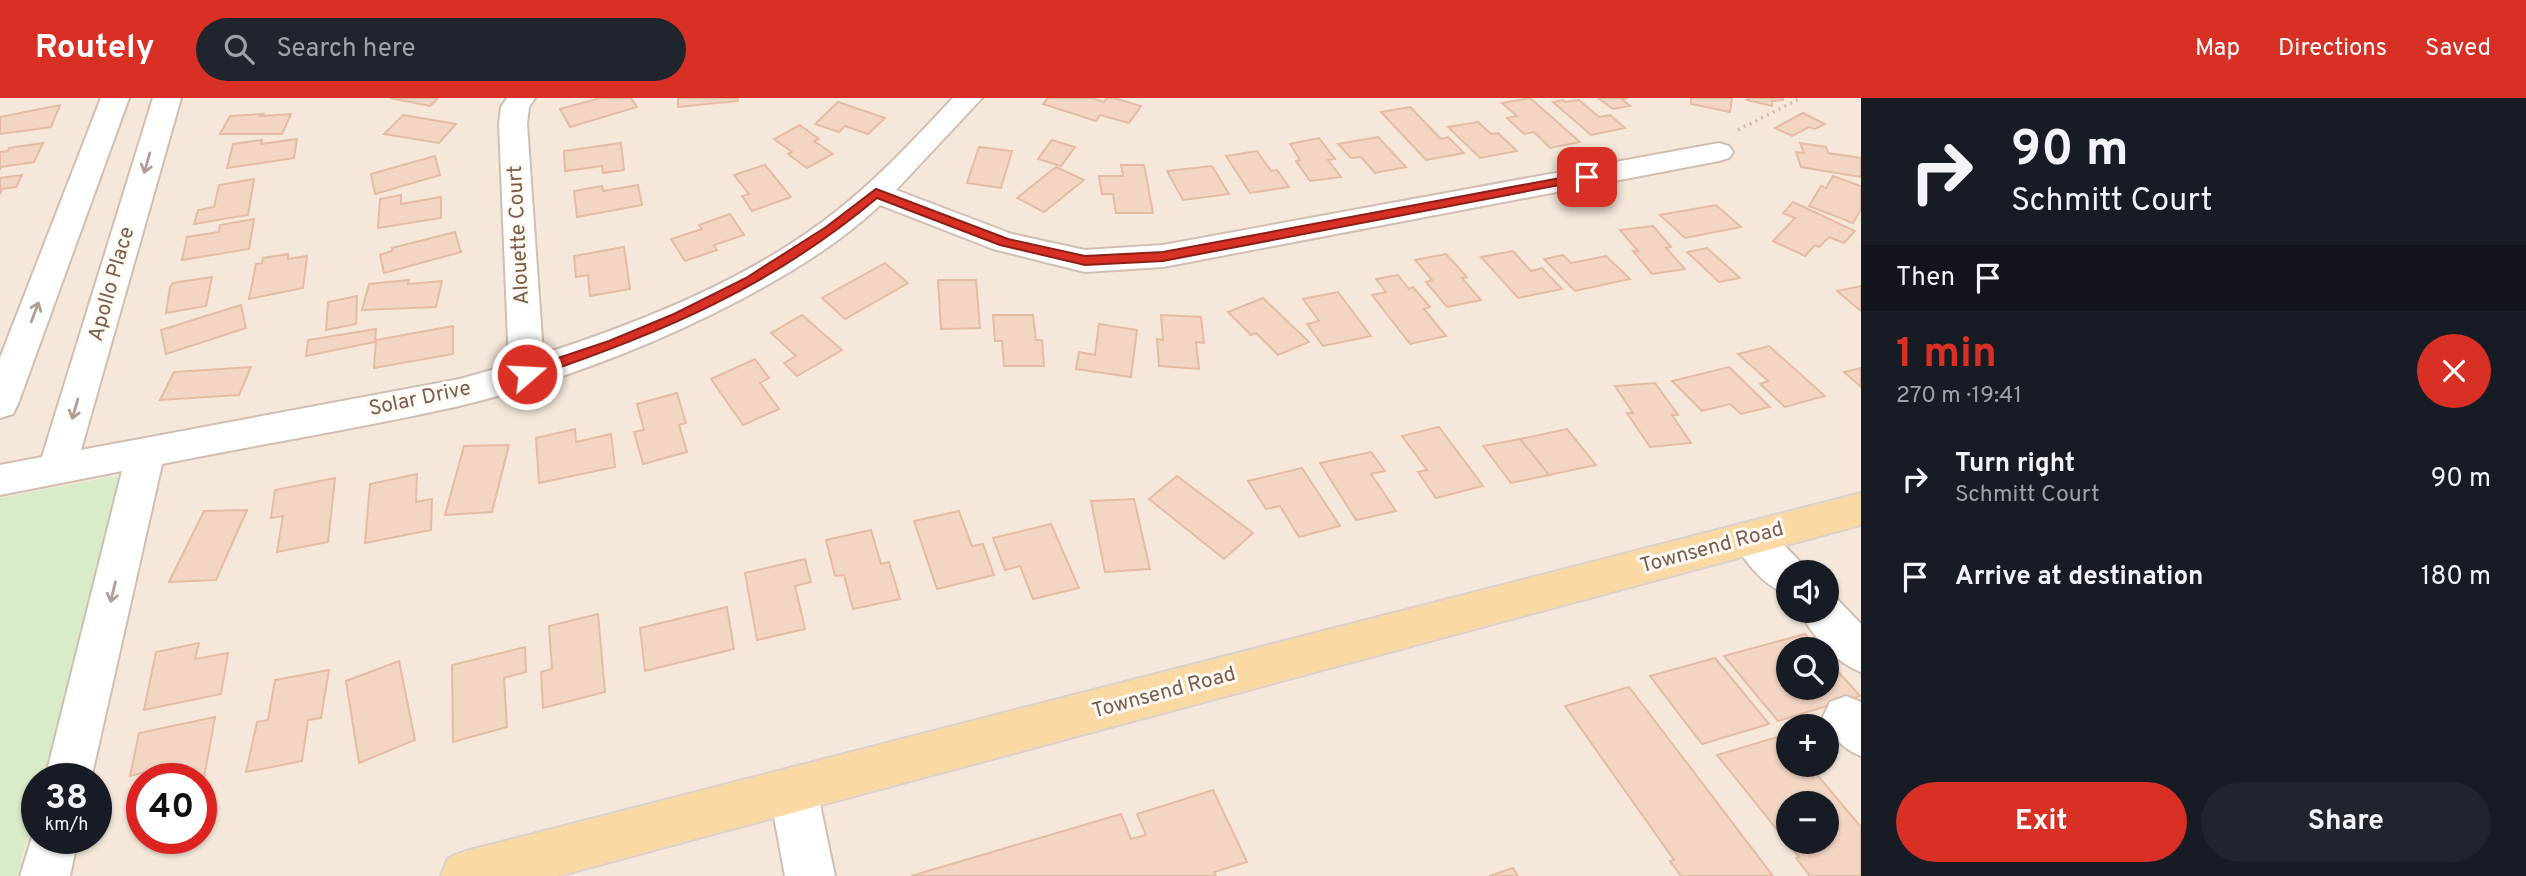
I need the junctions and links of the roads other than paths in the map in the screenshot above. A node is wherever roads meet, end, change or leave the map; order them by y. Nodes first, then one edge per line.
1 (115, 98) edge
2 (167, 98) edge
3 (522, 98) edge
4 (968, 98) edge
5 (1728, 141) road end
6 (876, 193) junction
7 (527, 374) junction
8 (0, 404) edge
9 (146, 452) junction
10 (57, 469) junction
11 (0, 480) edge
12 (1861, 509) edge
13 (1752, 538) junction
14 (1776, 564) edge
15 (1832, 623) edge
16 (1861, 653) edge
17 (72, 763) edge
18 (793, 790) junction
19 (50, 854) edge
20 (45, 876) edge
21 (466, 876) edge
22 (810, 876) edge

8 -> 1 street
2 -> 10 street, Apollo Place
3 - 7 street, Alouette Court
4 - 6 street, Solar Drive
5 - 6 street
6 - 7 street, Solar Drive
7 - 9 street, Solar Drive
9 - 10 street, Solar Drive
9 -> 17 street
10 - 11 street, Solar Drive
12 - 13 main road, Townsend Road
13 - 14 street
13 - 18 main road, Townsend Road
15 - 16 street
18 - 21 main road, Townsend Road
18 - 22 street
19 - 20 street

